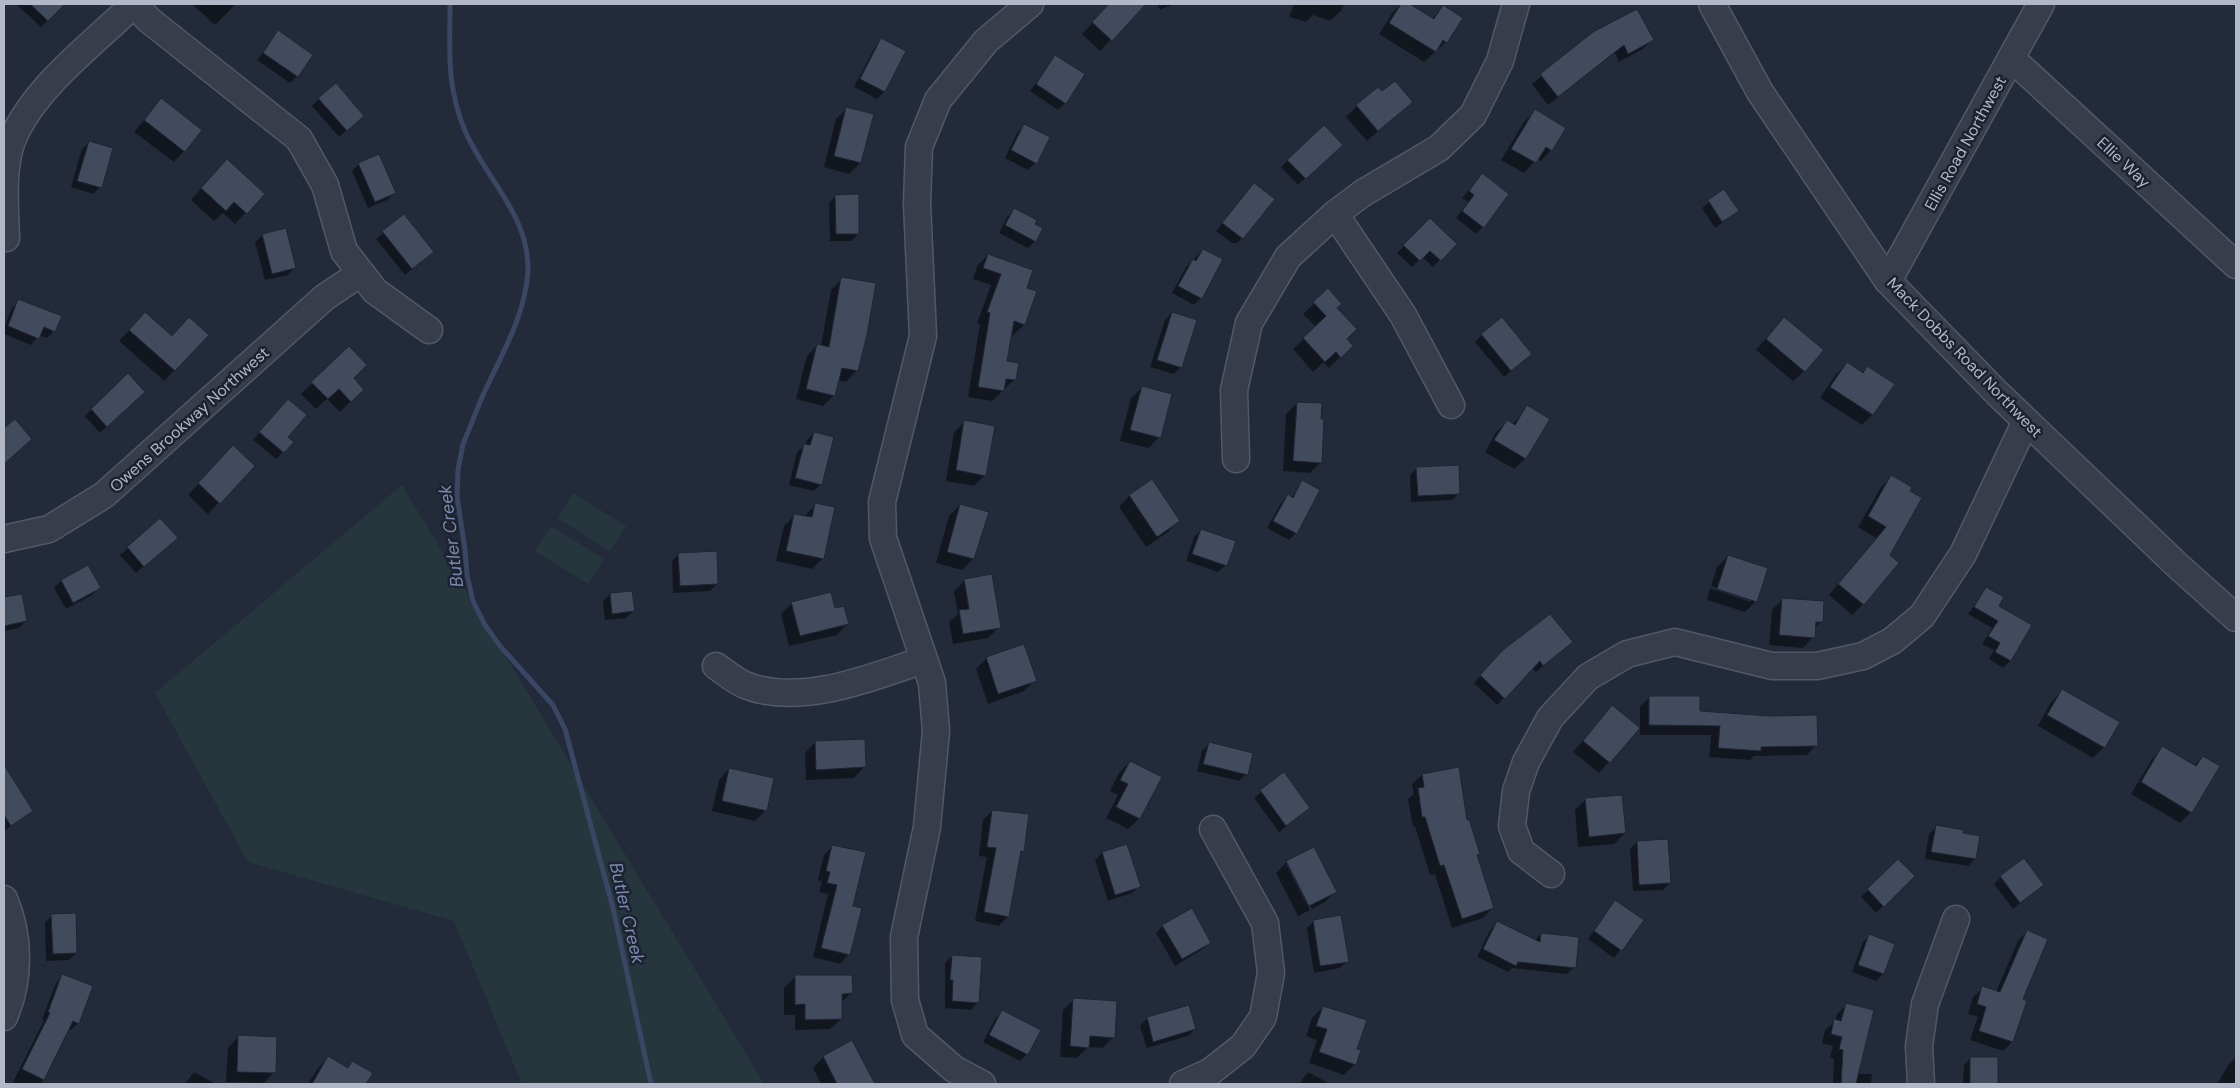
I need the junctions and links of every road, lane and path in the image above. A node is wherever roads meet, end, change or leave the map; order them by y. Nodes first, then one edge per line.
1 (134, 4) edge
2 (1030, 4) edge
3 (1516, 4) edge
4 (1712, 4) edge
5 (2041, 4) edge
6 (2011, 58) junction
7 (1335, 214) junction
8 (6, 238) dead end
9 (2236, 265) edge
10 (361, 273) junction
11 (1888, 282) junction
12 (429, 330) dead end
13 (1451, 405) dead end
14 (2026, 422) junction
15 (1236, 459) dead end
16 (4, 540) edge
17 (2236, 618) edge
18 (923, 660) junction
19 (716, 666) dead end
20 (1213, 829) dead end
21 (1551, 874) dead end
22 (4, 899) edge
23 (1956, 919) dead end
24 (4, 1017) edge
25 (982, 1084) edge
26 (1183, 1084) edge
27 (1921, 1084) edge

1 - 8 street
1 - 10 street
2 - 18 street
3 - 7 street
4 - 11 street, Mack Dobbs Road Northwest
5 - 6 street, Ellis Road Northwest
6 - 9 street, Ellie Way
6 - 11 street, Ellis Road Northwest
7 - 13 street
7 - 15 street
10 - 12 street
10 - 16 street, Owens Brookway Northwest
11 - 14 street, Mack Dobbs Road Northwest
14 - 17 street, Mack Dobbs Road Northwest
14 - 21 street
18 - 19 street
18 - 25 street
20 - 26 street
22 - 24 street
23 - 27 street

